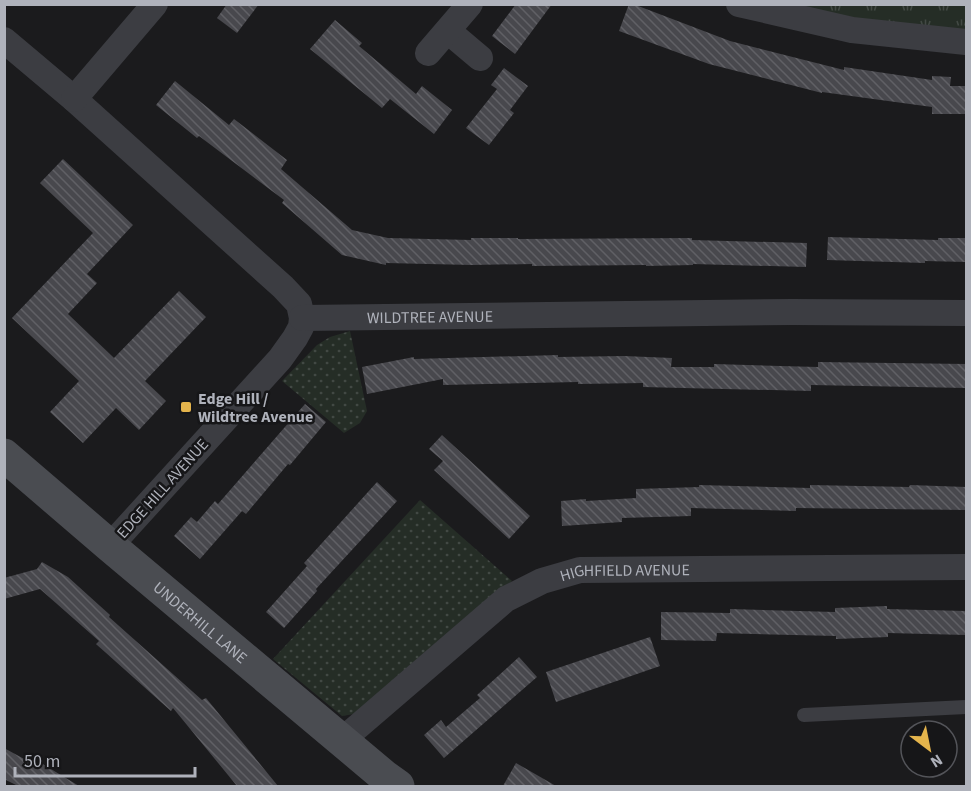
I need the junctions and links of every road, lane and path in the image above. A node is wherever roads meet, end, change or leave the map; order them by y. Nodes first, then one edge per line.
1 (155, 4) edge
2 (470, 4) edge
3 (738, 4) edge
4 (448, 31) junction
5 (4, 39) edge
6 (966, 42) edge
7 (428, 53) dead end
8 (480, 58) dead end
9 (74, 99) junction
10 (966, 313) edge
11 (302, 318) junction
12 (4, 455) edge
13 (110, 546) junction
14 (966, 567) edge
15 (966, 708) edge
16 (804, 715) dead end
17 (341, 741) junction
18 (398, 786) edge

1 - 9 street
2 - 4 street
3 - 6 street
4 - 7 street
4 - 8 street
5 - 9 street
9 - 11 street
10 - 11 street, WILDTREE AVENUE
11 - 13 street, EDGE HILL AVENUE
12 - 13 street, UNDERHILL LANE
13 - 17 street, UNDERHILL LANE
14 - 17 street, HIGHFIELD AVENUE
15 - 16 lane
17 - 18 street, UNDERHILL LANE

